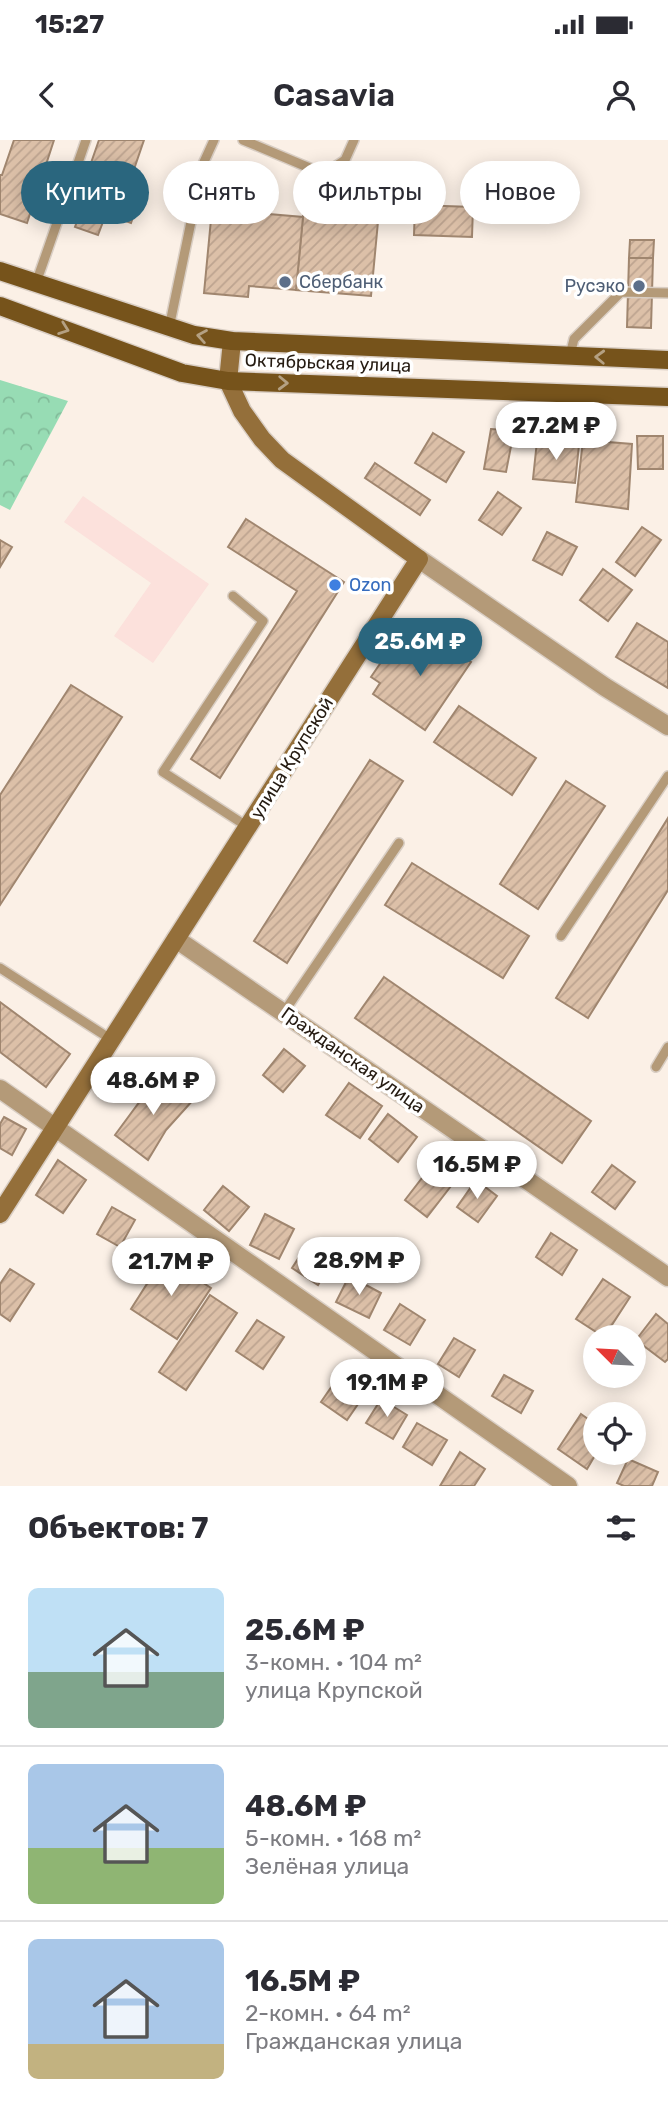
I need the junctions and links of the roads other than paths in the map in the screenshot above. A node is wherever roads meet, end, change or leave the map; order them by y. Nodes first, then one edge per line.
1 (86, 140) edge
2 (214, 140) edge
3 (243, 140) edge
4 (354, 140) edge
5 (0, 271) edge
6 (36, 283) junction
7 (668, 293) edge
8 (0, 306) edge
9 (169, 328) junction
10 (232, 341) junction
11 (570, 355) junction
12 (668, 360) edge
13 (228, 381) junction
14 (668, 397) edge
15 (419, 559) junction
16 (233, 596) dead end
17 (668, 726) edge
18 (668, 776) edge
19 (248, 827) junction
20 (399, 843) dead end
21 (561, 936) dead end
22 (176, 939) junction
23 (0, 968) edge
24 (284, 1012) junction
25 (112, 1040) junction
26 (668, 1047) edge
27 (656, 1067) dead end
28 (0, 1088) edge
29 (55, 1126) junction
30 (0, 1214) edge
31 (668, 1277) edge
32 (568, 1486) edge

1 - 6 lane
2 - 9 lane
3 - 4 lane
5 - 6 main road, Октябрьская улица
6 - 9 main road, Октябрьская улица
7 - 11 lane
8 -> 13 main road, Октябрьская улица
10 -> 9 main road, Октябрьская улица
10 - 11 main road, Октябрьская улица
10 - 13 street
12 -> 11 main road, Октябрьская улица
13 -> 14 main road, Октябрьская улица
13 - 15 street
15 - 17 street
15 - 19 street, улица Крупской
16 - 19 lane
18 - 21 lane
19 - 22 street, улица Крупской
20 - 24 lane
22 - 24 street, Гражданская улица
22 - 25 street, улица Крупской
23 - 25 lane
24 - 31 street, Гражданская улица
25 - 29 street, улица Крупской
26 - 27 lane
28 - 29 street
29 - 30 street, улица Крупской
29 - 32 street

